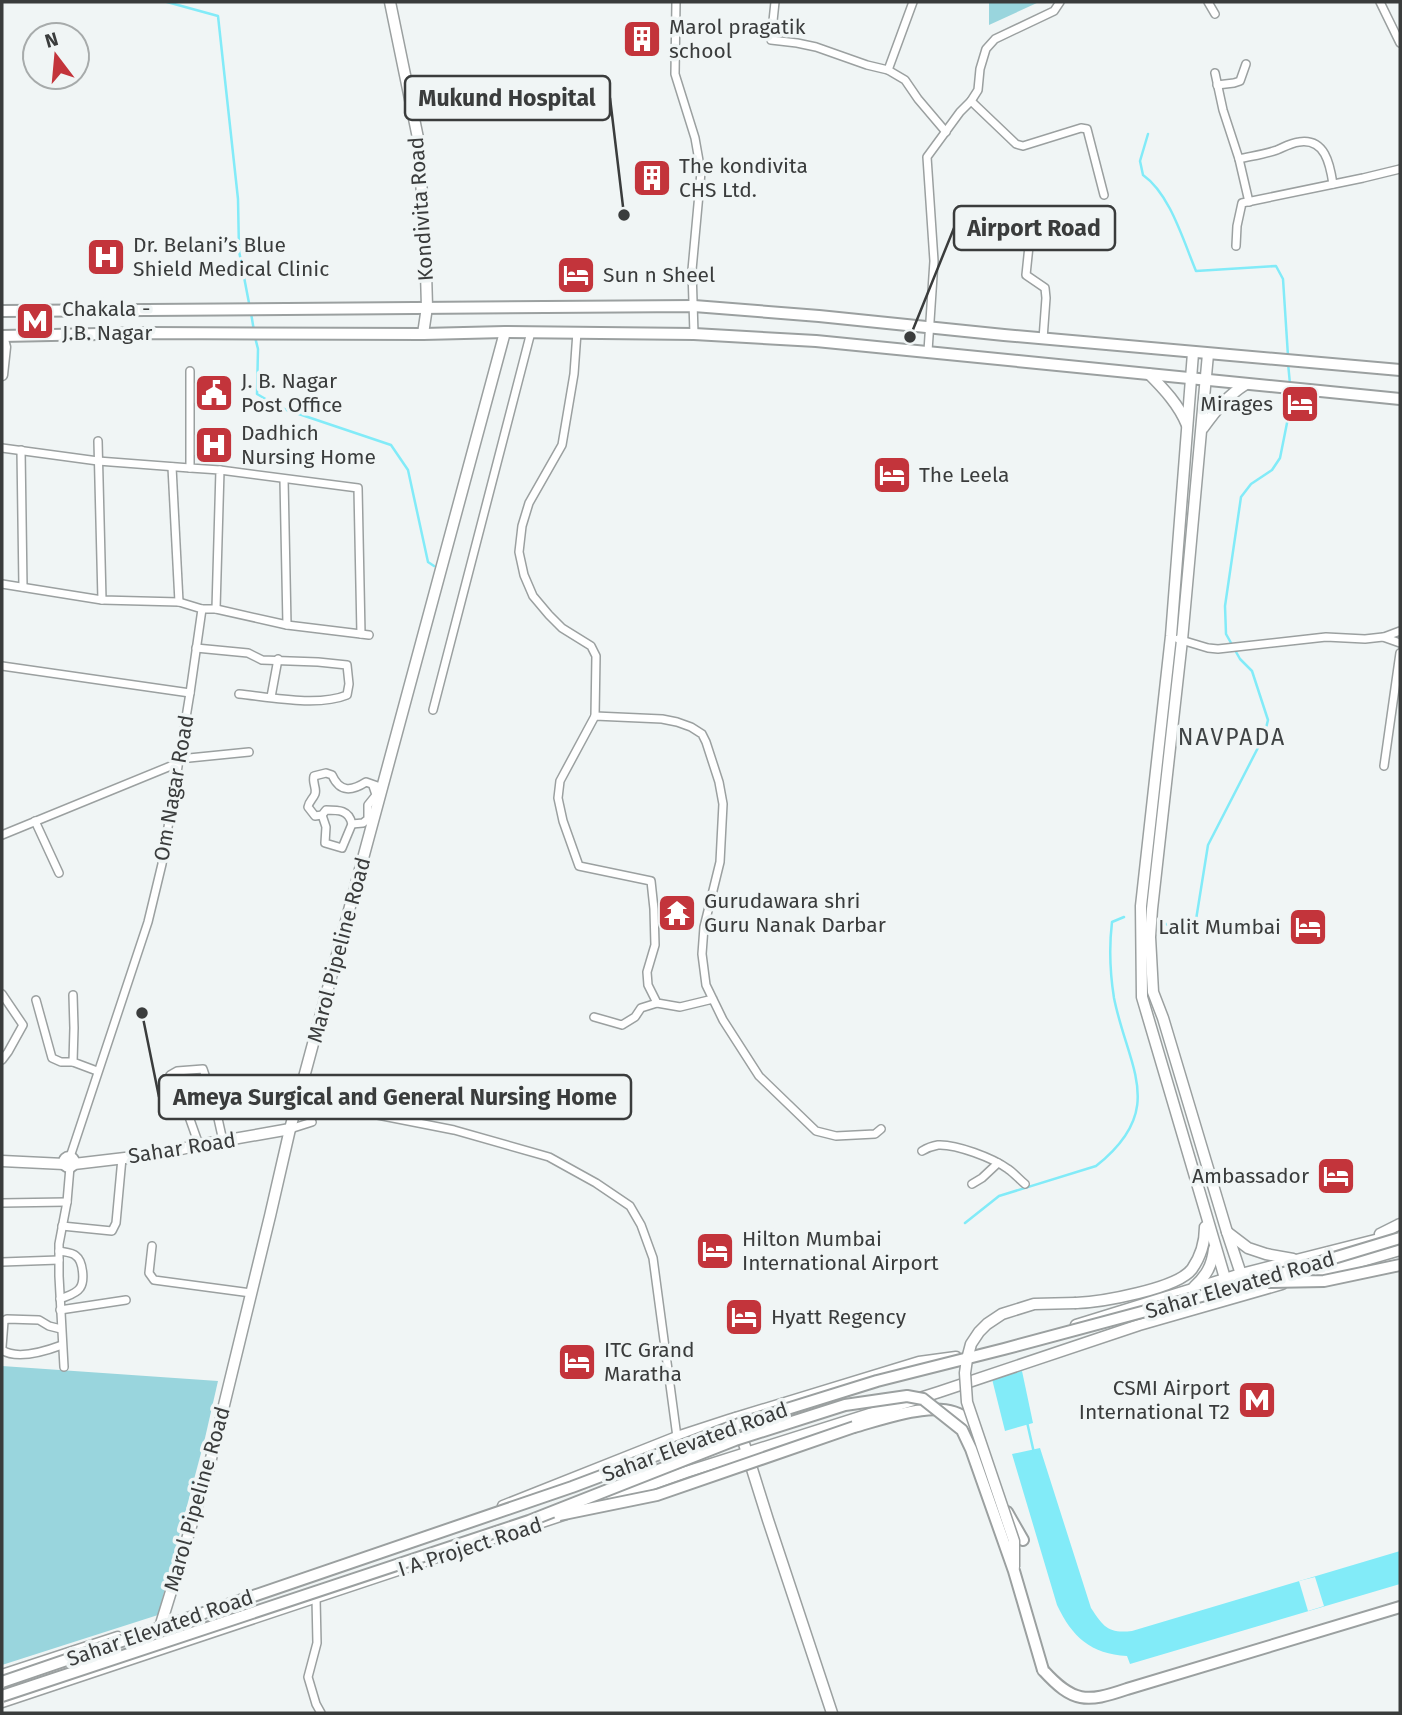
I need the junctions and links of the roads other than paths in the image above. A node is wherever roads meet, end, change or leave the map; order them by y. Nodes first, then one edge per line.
1 (390, 2) edge
2 (676, 2) edge
3 (775, 2) edge
4 (913, 2) edge
5 (1060, 2) edge
6 (1208, 2) edge
7 (1380, 2) edge
8 (1215, 14) dead end
9 (1400, 43) edge
10 (1246, 64) dead end
11 (888, 70) junction
12 (1215, 73) dead end
13 (1217, 85) junction
14 (971, 101) junction
15 (946, 132) junction
16 (1239, 159) junction
17 (1400, 169) edge
18 (1333, 184) junction
19 (1104, 195) dead end
20 (1249, 202) junction
21 (1041, 229) dead end
22 (1236, 246) dead end
23 (694, 306) junction
24 (427, 307) junction
25 (149, 309) junction
26 (2, 311) edge
27 (930, 327) junction
28 (505, 332) junction
29 (531, 332) junction
30 (577, 332) junction
31 (149, 333) junction
32 (423, 334) junction
33 (694, 334) junction
34 (2, 337) edge
35 (1043, 339) junction
36 (928, 351) junction
37 (1193, 353) junction
38 (1208, 354) junction
39 (1400, 370) edge
40 (190, 371) dead end
41 (1149, 374) junction
42 (2, 375) edge
43 (1190, 379) junction
44 (1207, 380) junction
45 (1246, 384) junction
46 (1400, 399) edge
47 (1187, 426) junction
48 (1202, 429) junction
49 (97, 441) dead end
50 (2, 448) edge
51 (21, 450) junction
52 (99, 461) junction
53 (172, 467) junction
54 (190, 468) junction
55 (220, 470) junction
56 (284, 478) junction
57 (2, 584) edge
58 (23, 587) junction
59 (102, 600) junction
60 (179, 602) junction
61 (202, 608) junction
62 (216, 609) junction
63 (287, 625) junction
64 (1400, 631) edge
65 (1171, 636) junction
66 (1383, 637) junction
67 (1182, 640) junction
68 (1400, 643) edge
69 (196, 648) junction
70 (1400, 653) edge
71 (278, 659) junction
72 (2, 666) edge
73 (190, 693) junction
74 (239, 694) dead end
75 (271, 697) junction
76 (433, 710) dead end
77 (595, 716) junction
78 (249, 752) dead end
79 (178, 761) junction
80 (1384, 766) dead end
81 (378, 787) junction
82 (322, 816) junction
83 (35, 821) junction
84 (352, 824) junction
85 (367, 826) junction
86 (2, 835) edge
87 (59, 873) dead end
88 (2, 994) edge
89 (74, 995) dead end
90 (713, 999) junction
91 (36, 1000) dead end
92 (657, 1003) junction
93 (594, 1017) dead end
94 (2, 1060) edge
95 (73, 1062) junction
96 (97, 1071) junction
97 (342, 1108) dead end
98 (312, 1122) dead end
99 (290, 1129) junction
100 (881, 1129) dead end
101 (223, 1141) junction
102 (199, 1145) junction
103 (922, 1151) dead end
104 (122, 1158) junction
105 (2, 1161) edge
106 (69, 1163) junction
107 (998, 1163) junction
108 (972, 1184) dead end
109 (1025, 1184) dead end
110 (67, 1202) junction
111 (2, 1203) edge
112 (1204, 1212) junction
113 (1400, 1224) edge
114 (62, 1226) junction
115 (1227, 1232) junction
116 (1400, 1236) edge
117 (1357, 1244) junction
118 (1214, 1245) junction
119 (152, 1246) dead end
120 (1400, 1250) edge
121 (59, 1256) junction
122 (1298, 1260) junction
123 (2, 1262) edge
124 (1400, 1265) edge
125 (1241, 1274) junction
126 (1254, 1282) junction
127 (1192, 1289) junction
128 (1228, 1289) junction
129 (251, 1293) junction
130 (1247, 1294) junction
131 (60, 1299) junction
132 (126, 1300) dead end
133 (61, 1310) junction
134 (61, 1329) junction
135 (62, 1345) junction
136 (2, 1348) edge
137 (64, 1367) dead end
138 (736, 1418) junction
139 (677, 1437) junction
140 (746, 1453) junction
141 (529, 1521) junction
142 (1023, 1540) dead end
143 (1014, 1571) junction
144 (316, 1598) junction
145 (1400, 1607) edge
146 (161, 1624) junction
147 (162, 1650) junction
148 (2, 1675) edge
149 (2, 1682) edge
150 (2, 1696) edge
151 (2, 1702) edge
152 (321, 1713) edge
153 (832, 1713) edge

1 - 24 main road, Kondivita Road
2 - 23 street
3 - 11 street
4 - 11 street
5 - 14 street
6 - 8 street
7 - 9 street
10 - 13 street
11 - 15 street
12 - 13 street
13 - 16 street
14 - 15 street
14 - 19 street
15 - 27 street
16 - 18 street
16 - 20 street
17 - 18 street
18 - 20 street
20 - 22 street
21 - 35 street
23 - 24 main road
23 - 27 main road
23 - 33 street
24 - 25 main road
24 - 32 main road, Kondivita Road
25 - 26 main road
25 - 31 main road
27 - 35 main road
27 - 36 street
28 - 29 main road
28 - 32 main road
28 - 81 main road, Marol Pipeline Road
29 - 30 main road
29 - 76 street
30 - 33 main road
30 - 77 street
31 - 32 main road
31 - 34 main road
33 - 36 main road
34 - 42 main road
35 - 37 main road
36 - 41 main road
37 - 38 main road
37 - 43 main road
38 - 39 main road
38 - 44 main road
40 - 54 street
41 - 43 main road
41 - 47 main road
43 - 44 main road
43 - 47 main road
44 - 45 main road
44 - 48 main road
45 - 46 main road
45 - 48 main road
47 - 65 main road
48 - 67 main road
49 - 52 street
50 - 51 street
51 - 52 street
51 - 58 street
52 - 53 street
52 - 59 street
53 - 54 street
53 - 60 street
54 - 55 street
55 - 56 street
55 - 62 street
56 - 63 street
56 - 63 street
57 - 58 street
58 - 59 street
59 - 60 street
60 - 61 street
61 - 62 street
61 - 69 street, Om Nagar Road
62 - 63 street
64 - 66 street
65 - 67 street
65 - 112 main road
66 - 67 street
66 - 68 street
67 - 115 main road
69 - 71 street
69 - 73 street, Om Nagar Road
70 - 80 street
71 - 75 street
71 - 75 street
72 - 73 street
73 - 79 street, Om Nagar Road
74 - 75 street
77 - 90 street
77 - 92 street
78 - 79 street
79 - 83 street
79 - 96 street, Om Nagar Road
81 - 82 street
81 - 85 main road, Marol Pipeline Road
82 - 84 street
82 - 84 street
83 - 86 street
83 - 87 street
84 - 85 street
85 - 99 main road, Marol Pipeline Road
88 - 94 street
89 - 95 street
90 - 92 street
90 - 100 street
91 - 95 street
92 - 93 street
95 - 96 street
96 - 106 street, Om Nagar Road
97 - 139 street
98 - 99 street
99 - 101 main road, Sahar Road
99 - 129 main road, Marol Pipeline Road
101 - 102 main road, Sahar Road
101 - 102 street
102 - 104 main road, Sahar Road
103 - 107 street
104 - 106 main road, Sahar Road
104 - 114 street
105 - 106 main road, Sahar Road
106 - 110 street, Om Nagar Road
107 - 108 street
107 - 109 street
110 - 111 street
110 - 114 street, Om Nagar Road
112 - 118 main road
112 - 143 main road, bridge
113 - 117 main road
114 - 121 street, Om Nagar Road
115 - 122 main road
115 - 125 main road
116 - 117 main road
116 - 126 main road, Sahar Elevated Road, bridge
117 - 122 main road
118 - 127 main road
118 - 128 main road
119 - 129 street
120 - 130 main road
121 - 123 street
121 - 131 street, Om Nagar Road
121 - 131 street
122 - 125 main road
124 - 126 main road, bridge
125 - 128 main road
125 - 130 main road
126 - 128 main road, Sahar Elevated Road, bridge
127 - 128 main road
127 - 138 main road, bridge
128 - 130 main road
128 - 140 main road, I A Project Road
128 - 149 main road, Sahar Elevated Road, bridge
129 - 146 main road, Marol Pipeline Road
131 - 133 street, Om Nagar Road
132 - 133 street
133 - 134 street, Om Nagar Road
134 - 135 street, Om Nagar Road
134 - 136 street
135 - 136 street
135 - 137 street, Om Nagar Road
138 - 139 main road
138 - 140 main road
139 - 146 main road
140 - 144 main road, I A Project Road
140 - 153 main road
141 - 142 main road, bridge
141 - 143 main road, Sahar Elevated Road, bridge
141 - 150 main road, Sahar Elevated Road, bridge
143 - 145 main road, Sahar Elevated Road, bridge
144 - 147 main road, I A Project Road
144 - 152 street
146 - 147 main road, Marol Pipeline Road
146 - 148 main road
147 - 151 main road, I A Project Road

